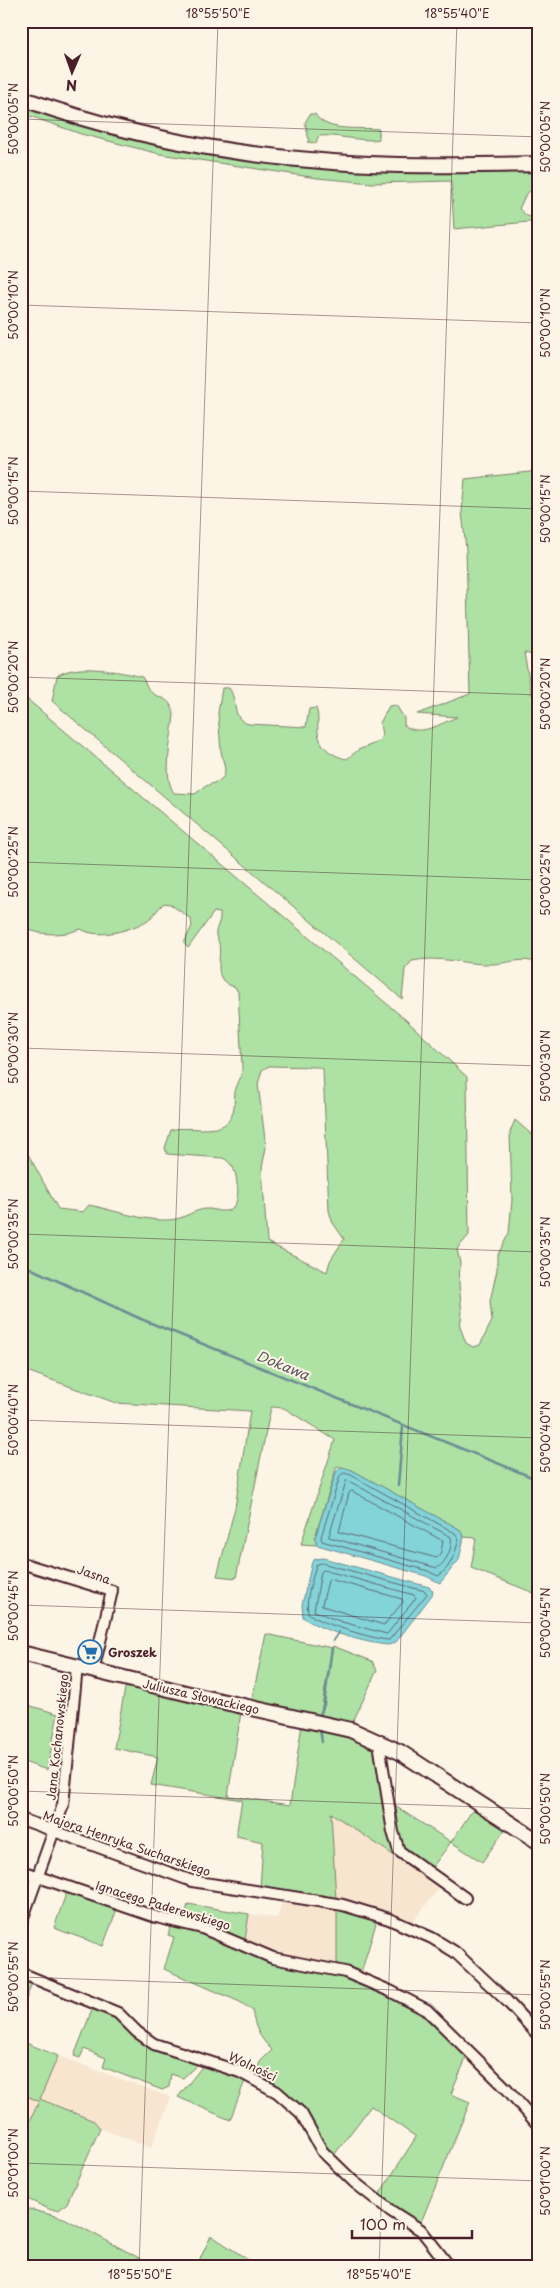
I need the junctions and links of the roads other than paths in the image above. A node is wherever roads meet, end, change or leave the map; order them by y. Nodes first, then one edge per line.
1 (21, 98) edge
2 (539, 164) edge
3 (21, 1563) edge
4 (21, 1653) edge
5 (77, 1667) junction
6 (93, 1671) junction
7 (379, 1742) junction
8 (21, 1819) edge
9 (54, 1832) junction
10 (539, 1842) edge
11 (21, 1871) edge
12 (37, 1878) junction
13 (464, 1895) dead end
14 (21, 1923) edge
15 (21, 1973) edge
16 (539, 2036) edge
17 (539, 2126) edge
18 (450, 2267) edge

1 - 2 street
3 - 6 street, Jasna
4 - 5 street, Juliusza Słowackiego
5 - 6 street, Juliusza Słowackiego
5 - 9 street, Jana Kochanowskiego
6 - 7 street, Juliusza Słowackiego
7 - 10 street, Juliusza Słowackiego
7 - 13 street
8 - 9 street, Majora Henryka Sucharskiego
9 - 12 street, Jana Kochanowskiego
9 - 16 street, Majora Henryka Sucharskiego
11 - 12 street, Ignacego Paderewskiego
12 - 14 street, Jana Kochanowskiego
12 - 17 street, Ignacego Paderewskiego
15 - 18 street, Wolności

